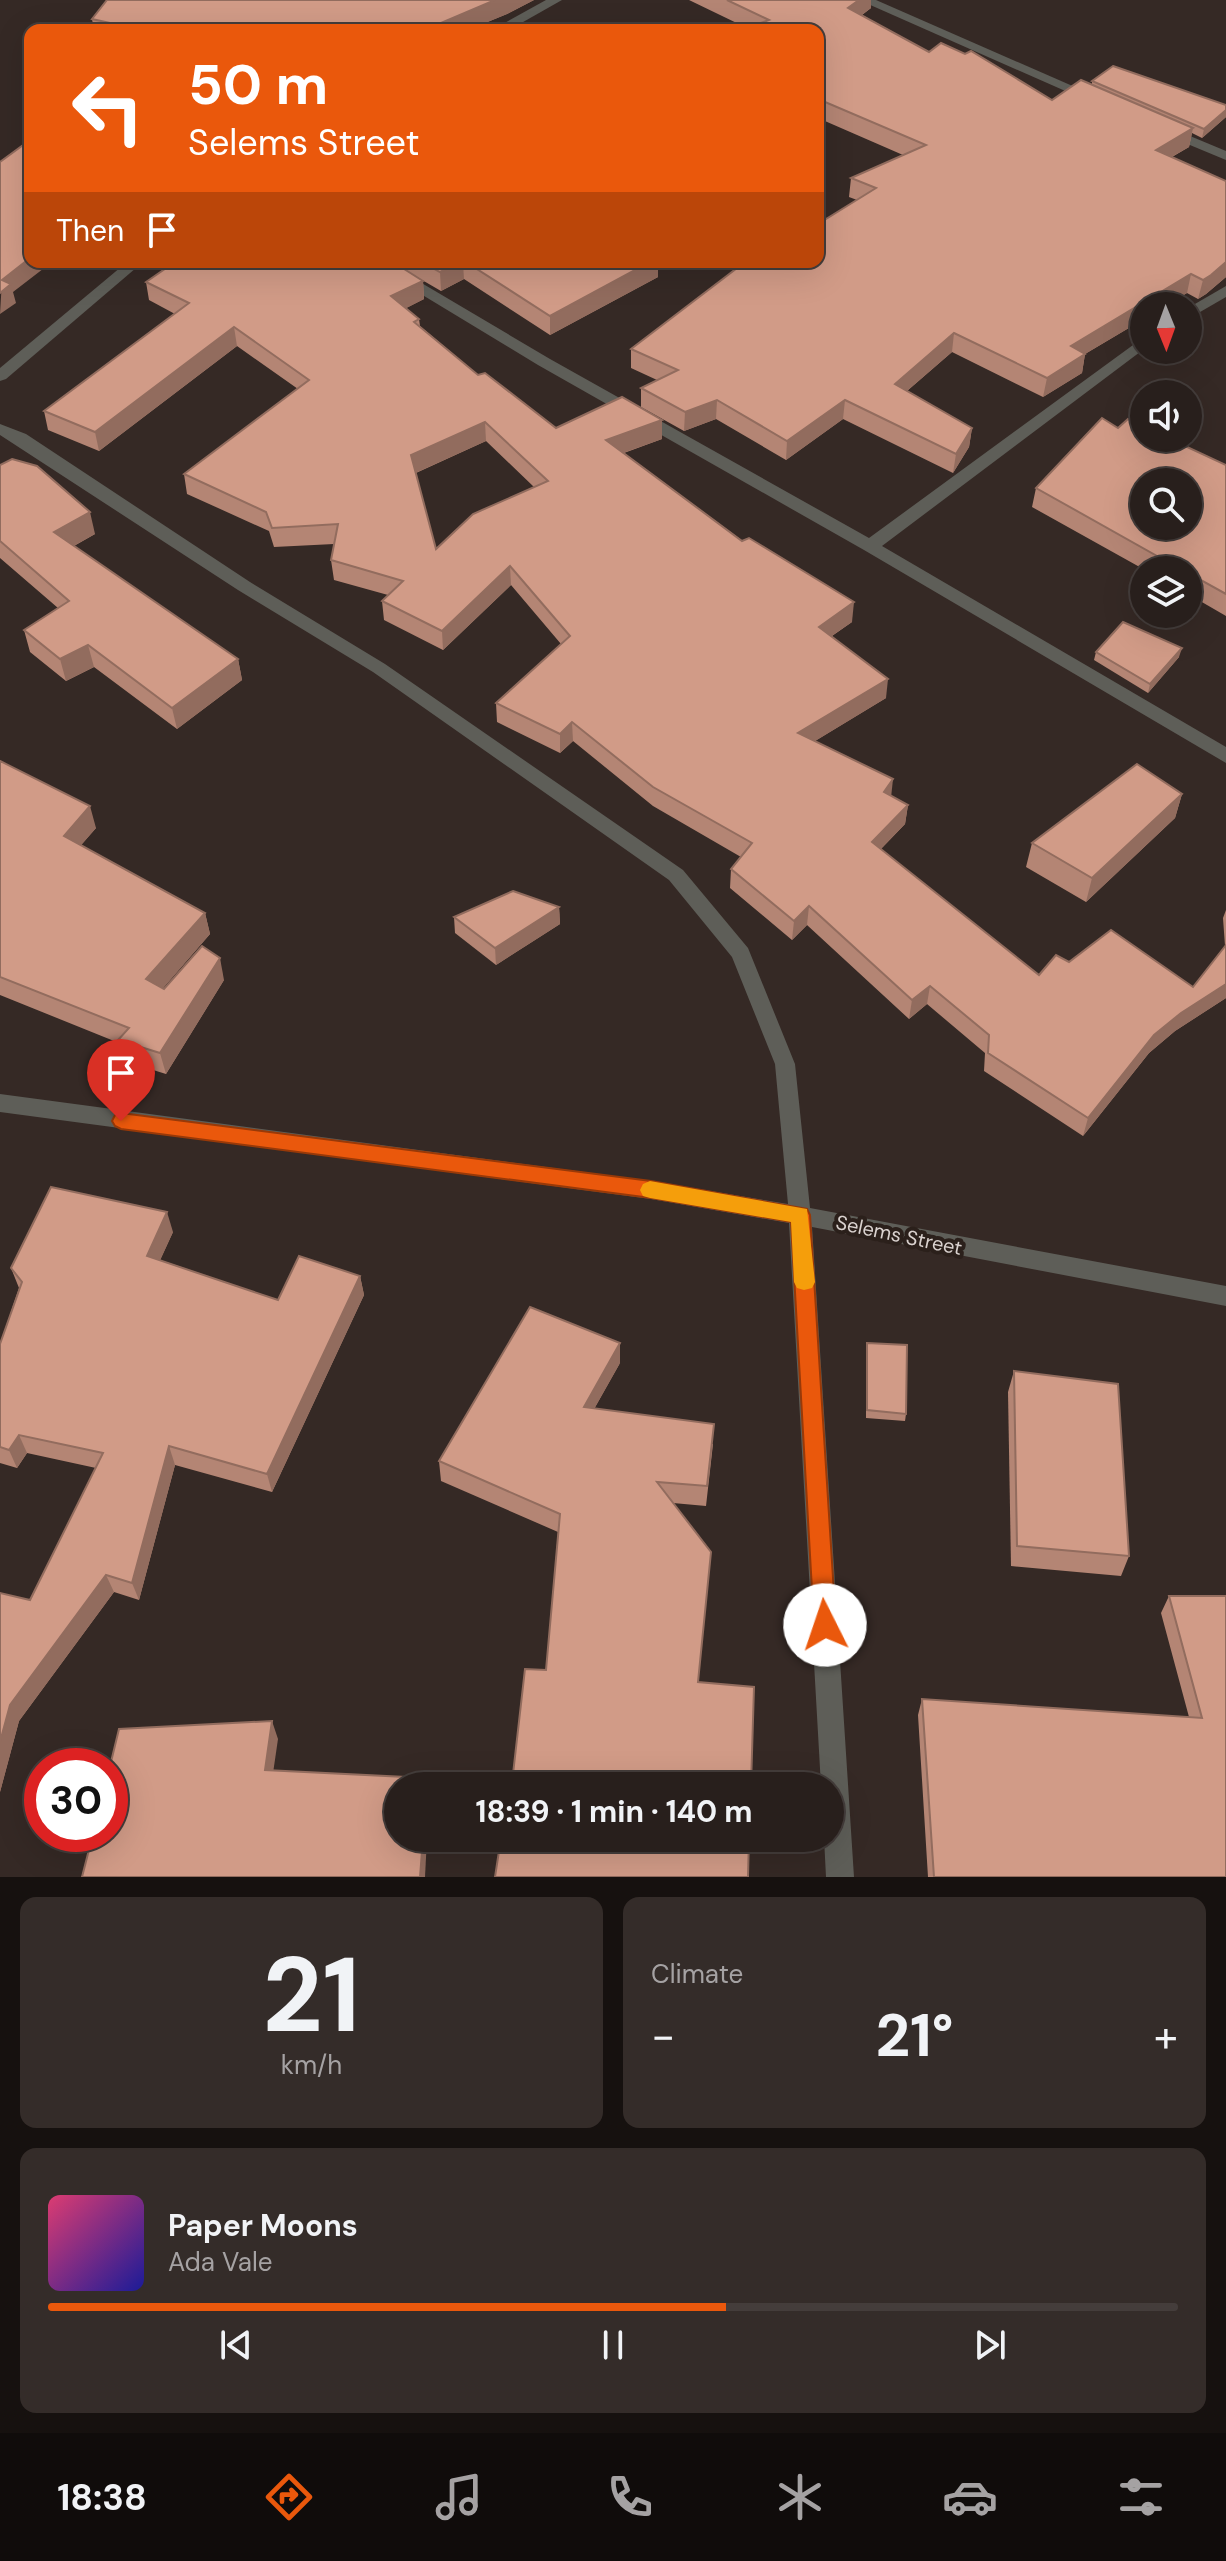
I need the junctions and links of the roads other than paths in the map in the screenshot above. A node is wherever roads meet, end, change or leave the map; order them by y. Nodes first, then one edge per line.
1 (556, 0) edge
2 (865, 0) edge
3 (510, 24) edge
4 (1111, 106) edge
5 (1154, 125) edge
6 (1226, 156) edge
7 (129, 268) edge
8 (385, 268) edge
9 (1226, 291) edge
10 (1202, 306) edge
11 (1130, 352) edge
12 (0, 376) edge
13 (0, 429) edge
14 (870, 546) junction
15 (1226, 756) edge
16 (0, 1103) edge
17 (800, 1215) junction
18 (1226, 1296) edge
19 (840, 1877) edge

1 - 3 street
2 - 4 street
5 - 6 street
7 - 12 street
8 - 14 street
9 - 10 street
11 - 14 street
13 - 17 street
14 - 15 street
16 - 17 street, Selems Street
17 - 18 street, Selems Street
17 - 19 street

